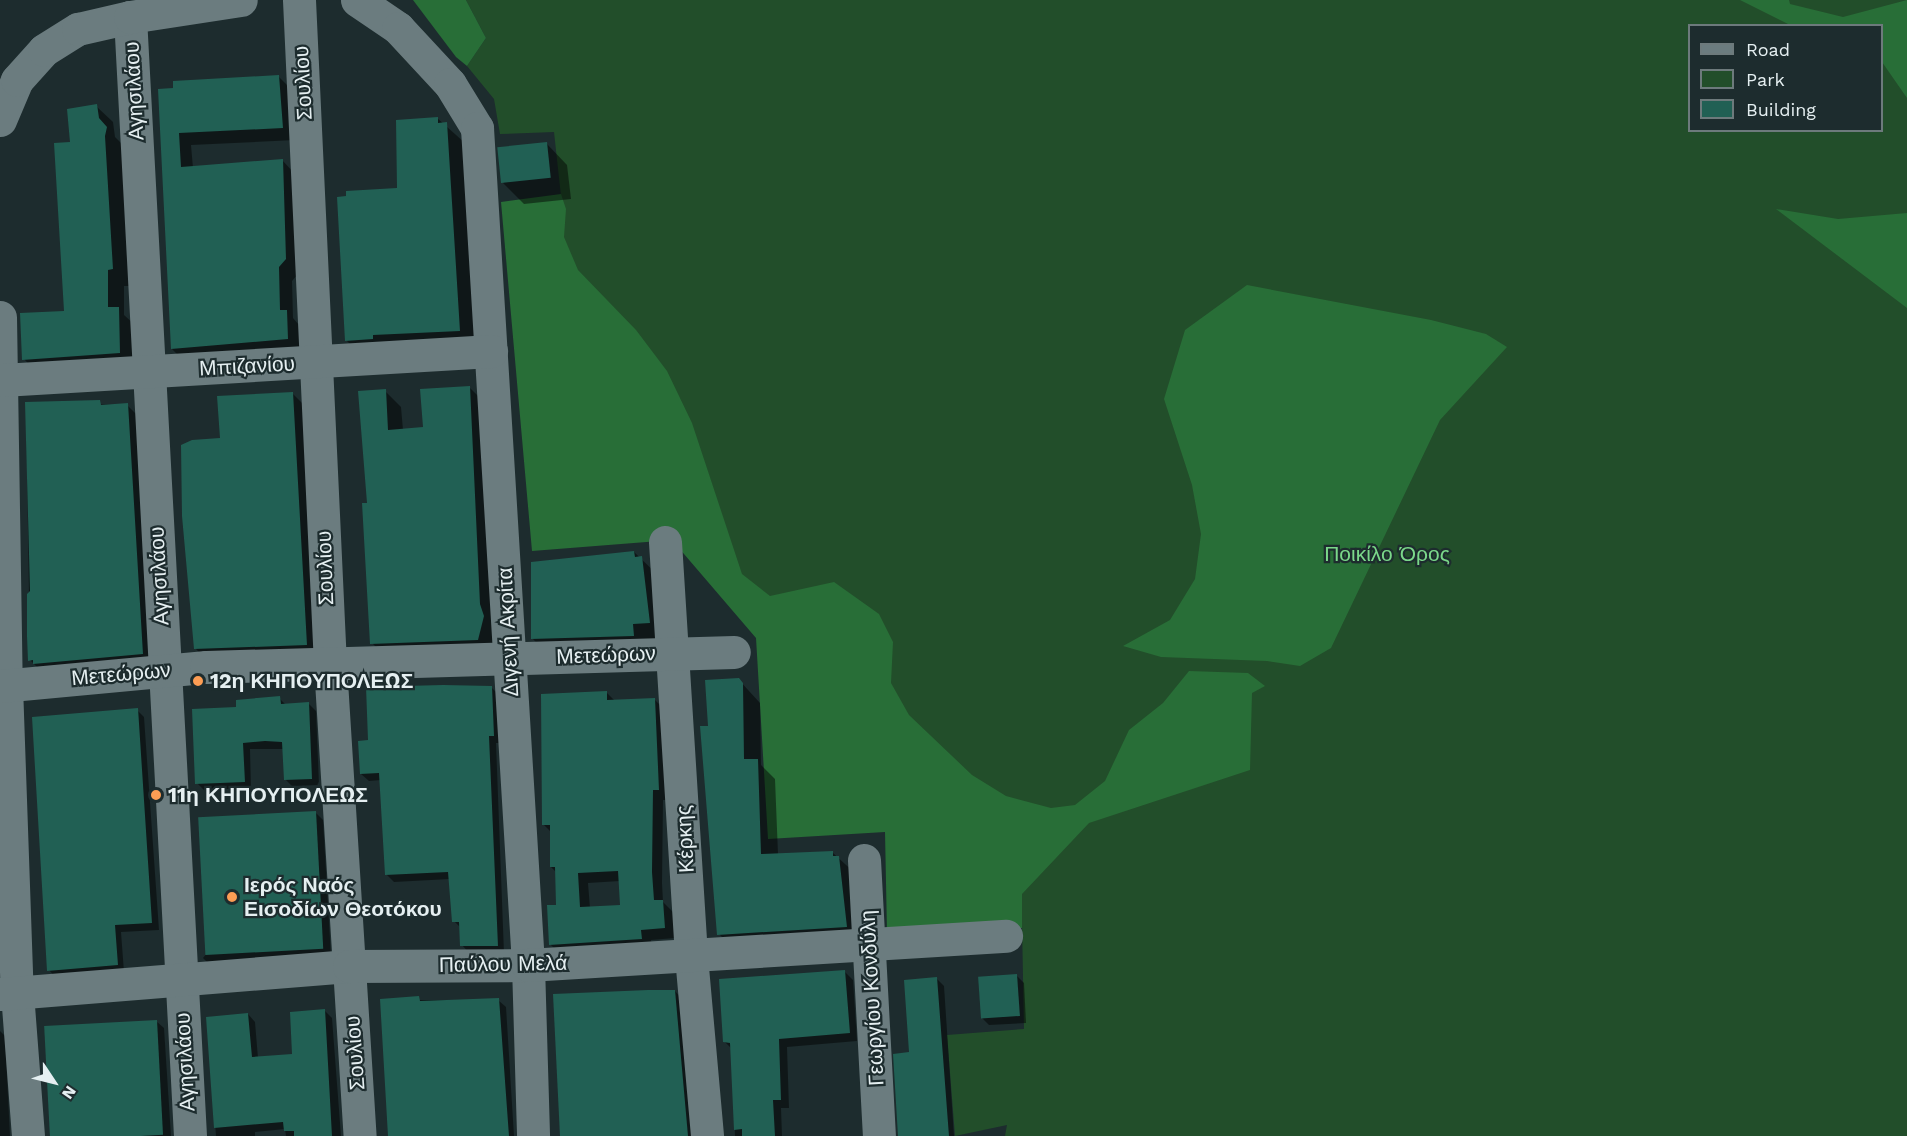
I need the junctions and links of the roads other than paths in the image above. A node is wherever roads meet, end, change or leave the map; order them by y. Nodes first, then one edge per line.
1 (241, 0) edge
2 (299, 0) edge
3 (357, 0) edge
4 (398, 14) edge
5 (130, 16) junction
6 (0, 120) edge
7 (0, 317) edge
8 (491, 351) junction
9 (317, 362) junction
10 (150, 371) junction
11 (2, 380) junction
12 (665, 542) dead end
13 (734, 652) dead end
14 (674, 653) junction
15 (510, 658) junction
16 (330, 665) junction
17 (164, 670) junction
18 (3, 686) edge
19 (864, 860) dead end
20 (1006, 936) dead end
21 (869, 942) junction
22 (691, 956) junction
23 (528, 965) junction
24 (349, 966) junction
25 (181, 980) junction
26 (9, 994) edge
27 (28, 1136) edge
28 (190, 1136) edge
29 (360, 1136) edge
30 (533, 1136) edge
31 (707, 1136) edge
32 (879, 1136) edge

1 - 5 street
2 - 9 street, Σουλίου
3 - 4 street
4 - 8 street, Διγενή Ακρίτα
5 - 6 street
5 - 10 street, Αγησιλάου
7 - 11 street
8 - 9 street, Μπιζανίου
8 - 15 street, Διγενή Ακρίτα
9 - 10 street, Μπιζανίου
9 - 16 street, Σουλίου
10 - 11 street, Μπιζανίου
10 - 17 street, Αγησιλάου
11 - 18 street
12 - 14 street, Κέρκης
13 - 14 street, Μετεώρων
14 - 15 street, Μετεώρων
14 - 22 street, Κέρκης
15 - 16 street, Μετεώρων
15 - 23 street, Διγενή Ακρίτα
16 - 17 street, Μετεώρων
16 - 24 street, Σουλίου
17 - 18 street, Μετεώρων
17 - 25 street, Αγησιλάου
18 - 26 street
19 - 21 street, Γεωργίου Κονδύλη
20 - 21 street, Παύλου Μελά
21 - 22 street, Παύλου Μελά
21 - 32 street, Γεωργίου Κονδύλη
22 - 23 street, Παύλου Μελά
22 - 31 street, Κέρκης
23 - 24 street, Παύλου Μελά
23 - 30 street, Διγενή Ακρίτα
24 - 25 street, Παύλου Μελά
24 - 29 street, Σουλίου
25 - 26 street, Παύλου Μελά
25 - 28 street, Αγησιλάου
26 - 27 street

